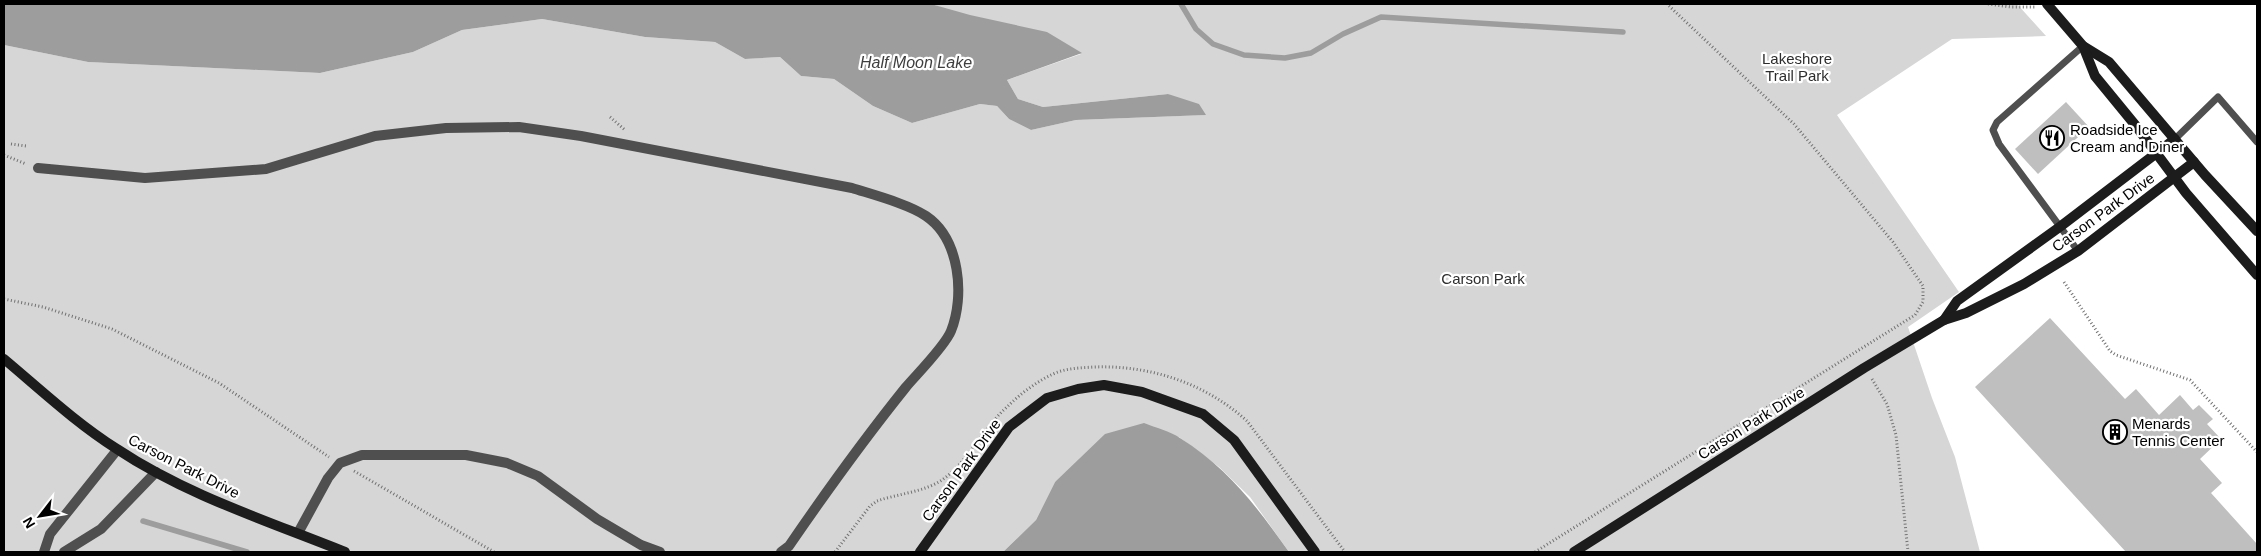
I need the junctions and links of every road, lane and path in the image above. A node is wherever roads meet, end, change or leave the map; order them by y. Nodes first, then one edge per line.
1 (1667, 4) edge
2 (1988, 4) edge
3 (2047, 4) edge
4 (2020, 8) dead end
5 (2083, 46) junction
6 (2175, 138) junction
7 (2257, 142) edge
8 (11, 144) dead end
9 (26, 146) dead end
10 (2157, 154) junction
11 (4, 155) edge
12 (2194, 162) junction
13 (38, 168) joint
14 (2175, 178) junction
15 (2061, 226) junction
16 (2257, 231) edge
17 (2078, 251) junction
18 (2257, 274) edge
19 (2064, 282) dead end
20 (4, 299) edge
21 (1944, 320) junction
22 (4, 359) edge
23 (1872, 379) dead end
24 (117, 450) junction
25 (2257, 452) edge
26 (340, 463) junction
27 (156, 472) junction
28 (298, 533) junction
29 (44, 552) edge
30 (64, 552) edge
31 (345, 552) edge
32 (494, 552) edge
33 (660, 552) edge
34 (781, 552) edge
35 (835, 552) edge
36 (920, 552) edge
37 (1314, 552) edge
38 (1345, 552) edge
39 (1535, 552) edge
40 (1574, 552) edge
41 (1908, 552) edge

1 - 39 path
2 - 4 path
3 - 5 street
5 - 6 street
5 - 10 street
5 - 15 lane
6 - 7 lane
6 - 10 street, Carson Park Drive
6 - 12 street
8 - 9 path
10 - 14 street
10 - 15 street, Carson Park Drive
11 - 13 path
12 - 14 street, Carson Park Drive
12 - 16 street
13 - 34 street
14 - 17 street, Carson Park Drive
14 - 18 street
15 - 17 lane
15 - 21 street, Carson Park Drive
17 - 21 street, Carson Park Drive
19 - 25 path
20 - 26 path
21 - 40 street, Carson Park Drive
22 - 24 street, Carson Park Drive
23 - 41 path
24 - 27 street, Carson Park Drive
24 - 29 street
26 - 28 street
26 - 32 path
26 - 33 street
27 - 28 street, Carson Park Drive
27 - 30 street
28 - 31 street, Carson Park Drive
35 - 38 path
36 - 37 street, Carson Park Drive

